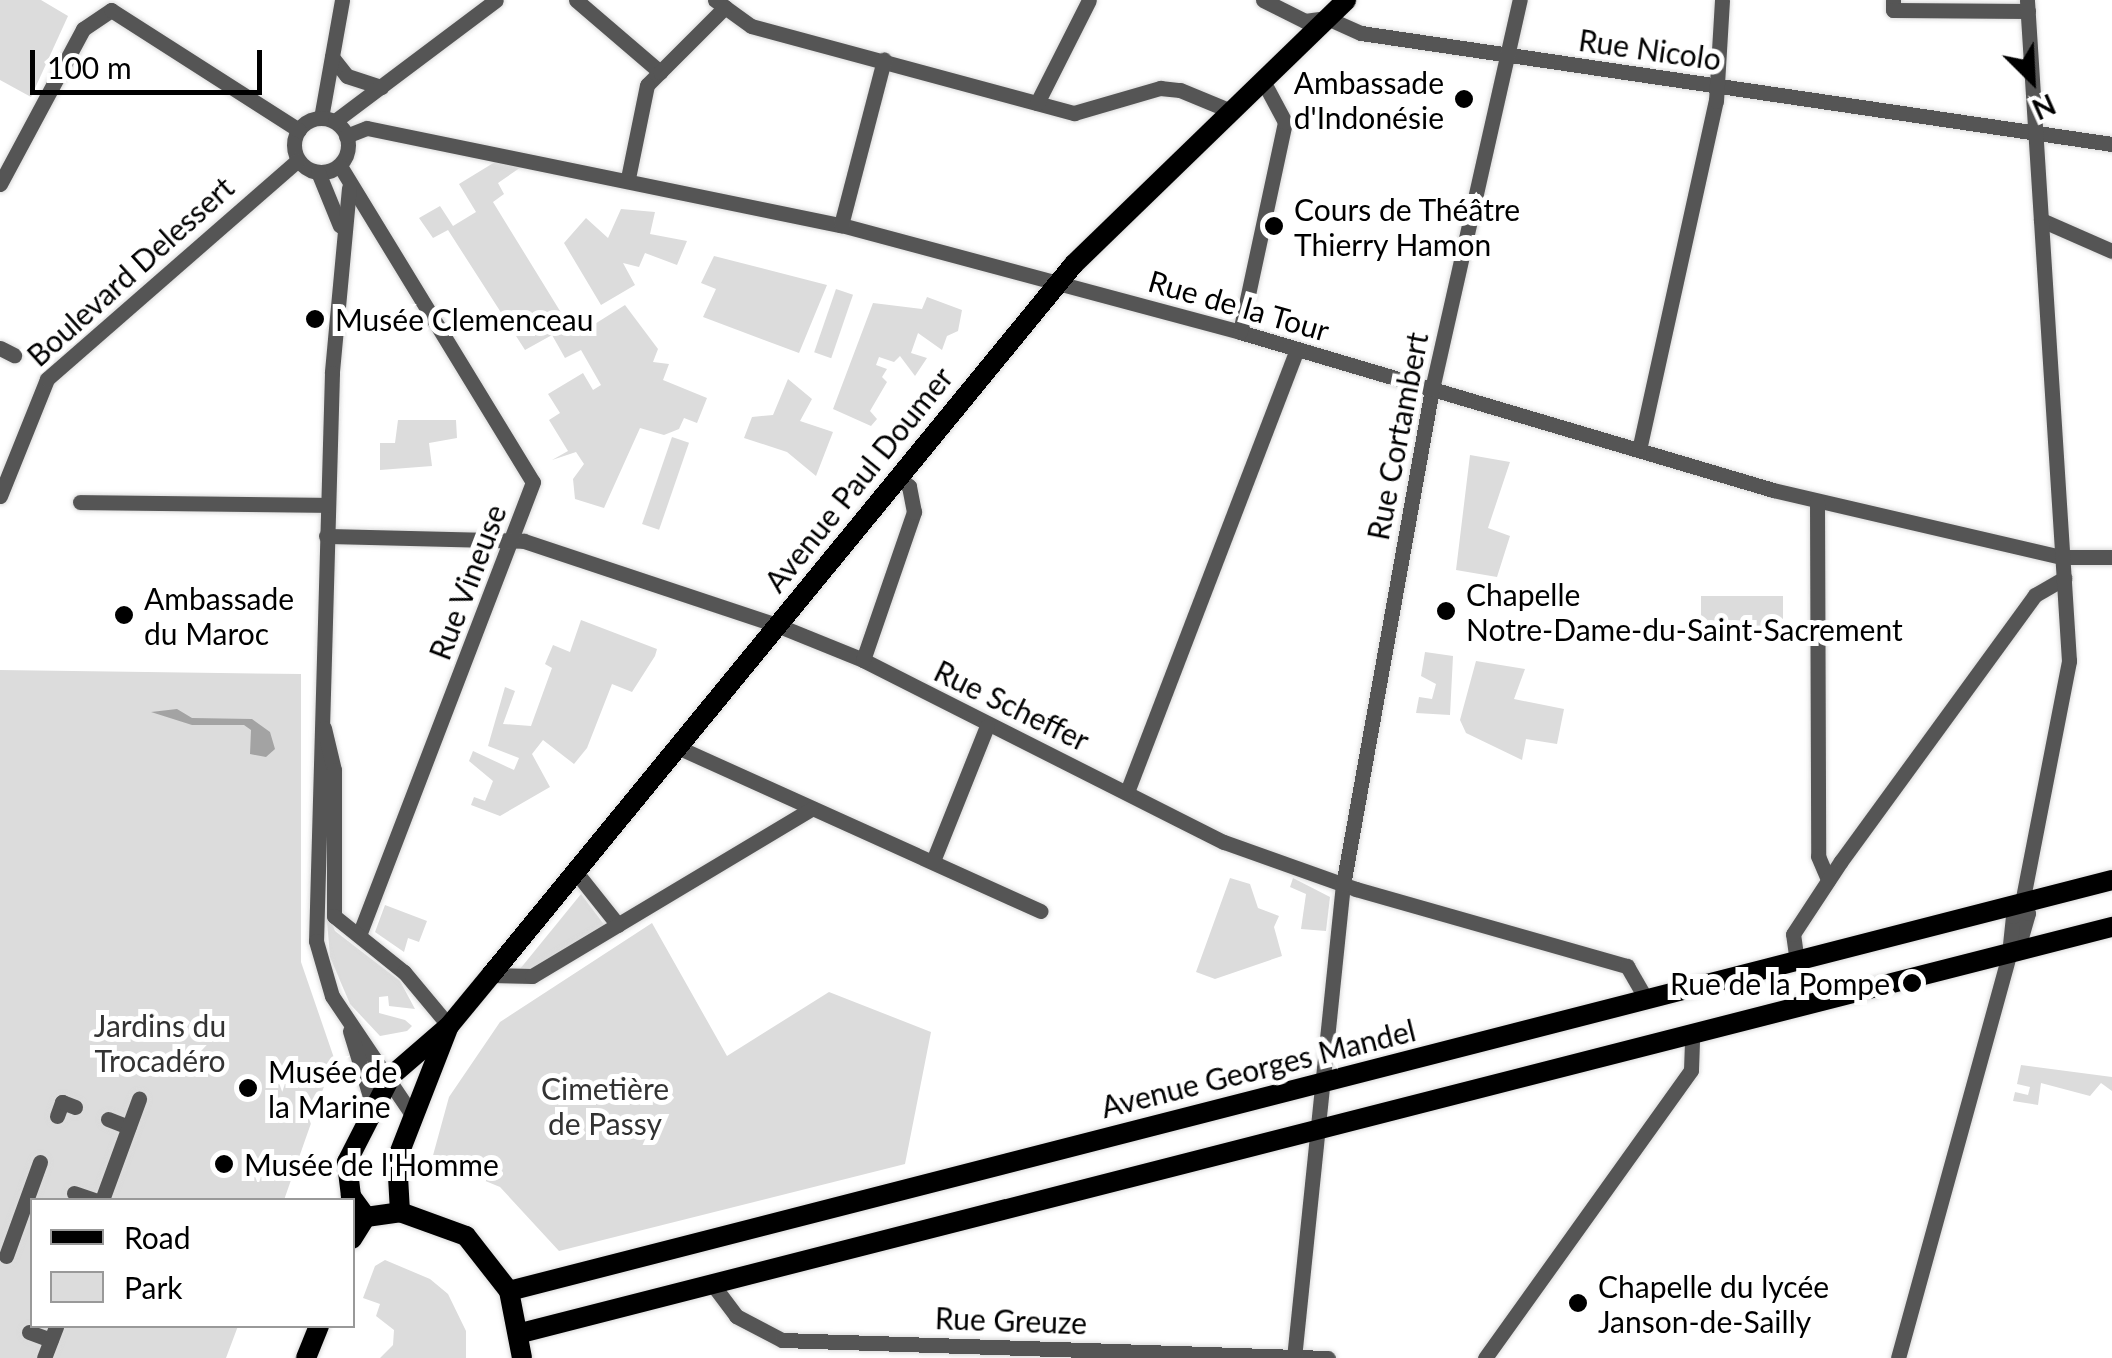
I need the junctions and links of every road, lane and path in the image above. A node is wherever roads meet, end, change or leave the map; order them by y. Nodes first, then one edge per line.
1 (342, 0) edge
2 (496, 0) edge
3 (576, 0) edge
4 (1089, 0) edge
5 (1263, 0) edge
6 (1346, 0) edge
7 (1520, 0) edge
8 (1722, 0) edge
9 (1893, 0) edge
10 (720, 4) edge
11 (2027, 6) edge
12 (1324, 9) edge
13 (332, 57) junction
14 (1508, 57) junction
15 (884, 60) junction
16 (660, 72) junction
17 (1262, 81) junction
18 (1718, 86) junction
19 (381, 87) junction
20 (1037, 103) junction
21 (357, 105) junction
22 (1231, 112) junction
23 (328, 120) junction
24 (367, 128) junction
25 (299, 130) junction
26 (2037, 134) junction
27 (346, 136) junction
28 (2112, 144) edge
29 (298, 160) junction
30 (340, 166) junction
31 (318, 172) junction
32 (628, 178) junction
33 (0, 184) edge
34 (349, 188) junction
35 (2041, 220) junction
36 (840, 225) junction
37 (340, 226) junction
38 (2112, 251) edge
39 (1057, 283) junction
40 (1240, 332) junction
41 (1297, 349) junction
42 (1432, 389) junction
43 (1639, 450) junction
44 (898, 478) junction
45 (0, 496) edge
46 (1816, 501) junction
47 (80, 502) dead end
48 (328, 505) junction
49 (326, 536) junction
50 (513, 539) junction
51 (2062, 557) junction
52 (2112, 557) edge
53 (2064, 578) junction
54 (777, 625) junction
55 (863, 660) junction
56 (322, 719) junction
57 (987, 726) junction
58 (675, 746) junction
59 (1127, 792) junction
60 (811, 808) junction
61 (933, 861) junction
62 (575, 871) junction
63 (1828, 880) junction
64 (2112, 880) edge
65 (1343, 885) junction
66 (2022, 902) junction
67 (1041, 912) dead end
68 (618, 925) junction
69 (2112, 927) edge
70 (359, 935) junction
71 (2009, 954) junction
72 (1797, 962) junction
73 (491, 975) junction
74 (1646, 999) junction
75 (348, 1022) junction
76 (448, 1026) junction
77 (1692, 1035) junction
78 (392, 1076) junction
79 (1323, 1082) junction
80 (139, 1099) dead end
81 (372, 1106) junction
82 (76, 1107) dead end
83 (411, 1114) junction
84 (57, 1116) dead end
85 (108, 1119) dead end
86 (129, 1127) junction
87 (1318, 1131) junction
88 (40, 1162) dead end
89 (74, 1194) dead end
90 (90, 1198) edge
91 (99, 1198) edge
92 (352, 1198) edge
93 (355, 1203) edge
94 (400, 1212) junction
95 (366, 1217) junction
96 (355, 1234) edge
97 (6, 1256) dead end
98 (713, 1285) junction
99 (509, 1291) junction
100 (318, 1328) edge
101 (29, 1332) dead end
102 (54, 1332) edge
103 (521, 1332) junction
104 (44, 1358) edge
105 (306, 1358) edge
106 (522, 1358) edge
107 (1294, 1358) edge
108 (1328, 1358) edge
109 (1484, 1358) edge
110 (1898, 1358) edge

1 - 13 street
2 - 19 street
3 - 16 street
4 - 20 street
5 - 12 street, Rue Nicolo
6 - 12 main road, Avenue Paul Doumer
7 - 14 street, Rue Cortambert
8 - 18 street
9 - 11 street
10 - 15 street
10 - 16 street
11 - 26 street
12 - 14 street, Rue Nicolo
12 - 17 main road, Avenue Paul Doumer
13 - 19 street
13 - 23 street
14 - 18 street, Rue Nicolo
14 - 42 street, Rue Cortambert
15 - 20 street
15 - 36 street
16 - 32 street
17 - 22 main road, Avenue Paul Doumer
17 - 40 street
18 - 26 street, Rue Nicolo
18 - 43 street
19 - 21 street
20 - 22 street
21 - 23 street
21 - 24 street
22 - 39 main road, Avenue Paul Doumer
23 - 25 street
23 - 27 street
24 - 27 street
24 - 32 street, Rue de la Tour
25 - 29 street
25 - 33 street
26 - 28 street, Rue Nicolo
26 - 35 street
27 - 30 street
29 - 31 street
29 - 45 street, Boulevard Delessert
30 - 31 street
30 - 34 street, Rue Vineuse
31 - 37 street
32 - 36 street, Rue de la Tour
34 - 37 street
34 - 50 street, Rue Vineuse
35 - 38 street
35 - 51 street
36 - 39 street, Rue de la Tour
37 - 48 street
39 - 40 street, Rue de la Tour
39 - 44 main road, Avenue Paul Doumer
40 - 41 street, Rue de la Tour
41 - 42 street, Rue de la Tour
41 - 59 street
42 - 43 street, Rue de la Tour
42 - 65 street, Rue Cortambert
43 - 46 street, Rue de la Tour
44 - 54 main road, Avenue Paul Doumer
44 - 55 street
46 - 51 street, Rue de la Tour
46 - 63 street
47 - 48 street
48 - 49 street
49 - 50 street, Rue Scheffer
49 - 56 street
50 - 54 street, Rue Scheffer
50 - 70 street, Rue Vineuse
51 - 52 street, Rue de la Tour
51 - 53 street
53 - 63 street
53 - 66 street
54 - 55 street, Rue Scheffer
54 - 58 main road, Avenue Paul Doumer
55 - 57 street, Rue Scheffer
56 - 70 street
56 - 75 street
57 - 59 street, Rue Scheffer
57 - 61 street
58 - 60 street
58 - 62 main road, Avenue Paul Doumer
59 - 65 street, Rue Scheffer
60 - 61 street
60 - 68 street
61 - 67 street
62 - 68 street
62 - 73 main road, Avenue Paul Doumer
63 - 72 street
64 - 66 main road, Avenue Georges Mandel
65 - 74 street, Rue Scheffer
65 - 79 street, Rue Cortambert
66 - 71 street
66 - 72 main road, Avenue Georges Mandel
68 - 73 street
69 - 71 main road
70 - 76 street
71 - 77 main road
71 - 110 street
72 - 74 main road, Avenue Georges Mandel
73 - 76 main road, Avenue Paul Doumer
74 - 79 main road, Avenue Georges Mandel
75 - 78 street
75 - 81 street
76 - 78 main road, Avenue Paul Doumer
76 - 83 main road, Avenue Paul Doumer
77 - 87 main road
77 - 109 street
78 - 81 main road, Avenue Paul Doumer
78 - 83 street
79 - 87 street, Rue Cortambert
79 - 99 main road, Avenue Georges Mandel
80 - 86 street
81 - 92 main road, Avenue Paul Doumer
82 - 84 street
83 - 94 main road, Avenue Paul Doumer
85 - 86 street
86 - 91 street
87 - 98 main road
87 - 107 street, Rue Cortambert
88 - 97 street
89 - 90 street
93 - 95 main road, Avenue Paul Doumer
94 - 95 main road
94 - 99 main road
95 - 96 main road
98 - 103 main road
98 - 107 street, Rue Greuze
99 - 103 main road
100 - 105 main road
101 - 102 street
102 - 104 street
103 - 106 main road
107 - 108 street, Rue Greuze

